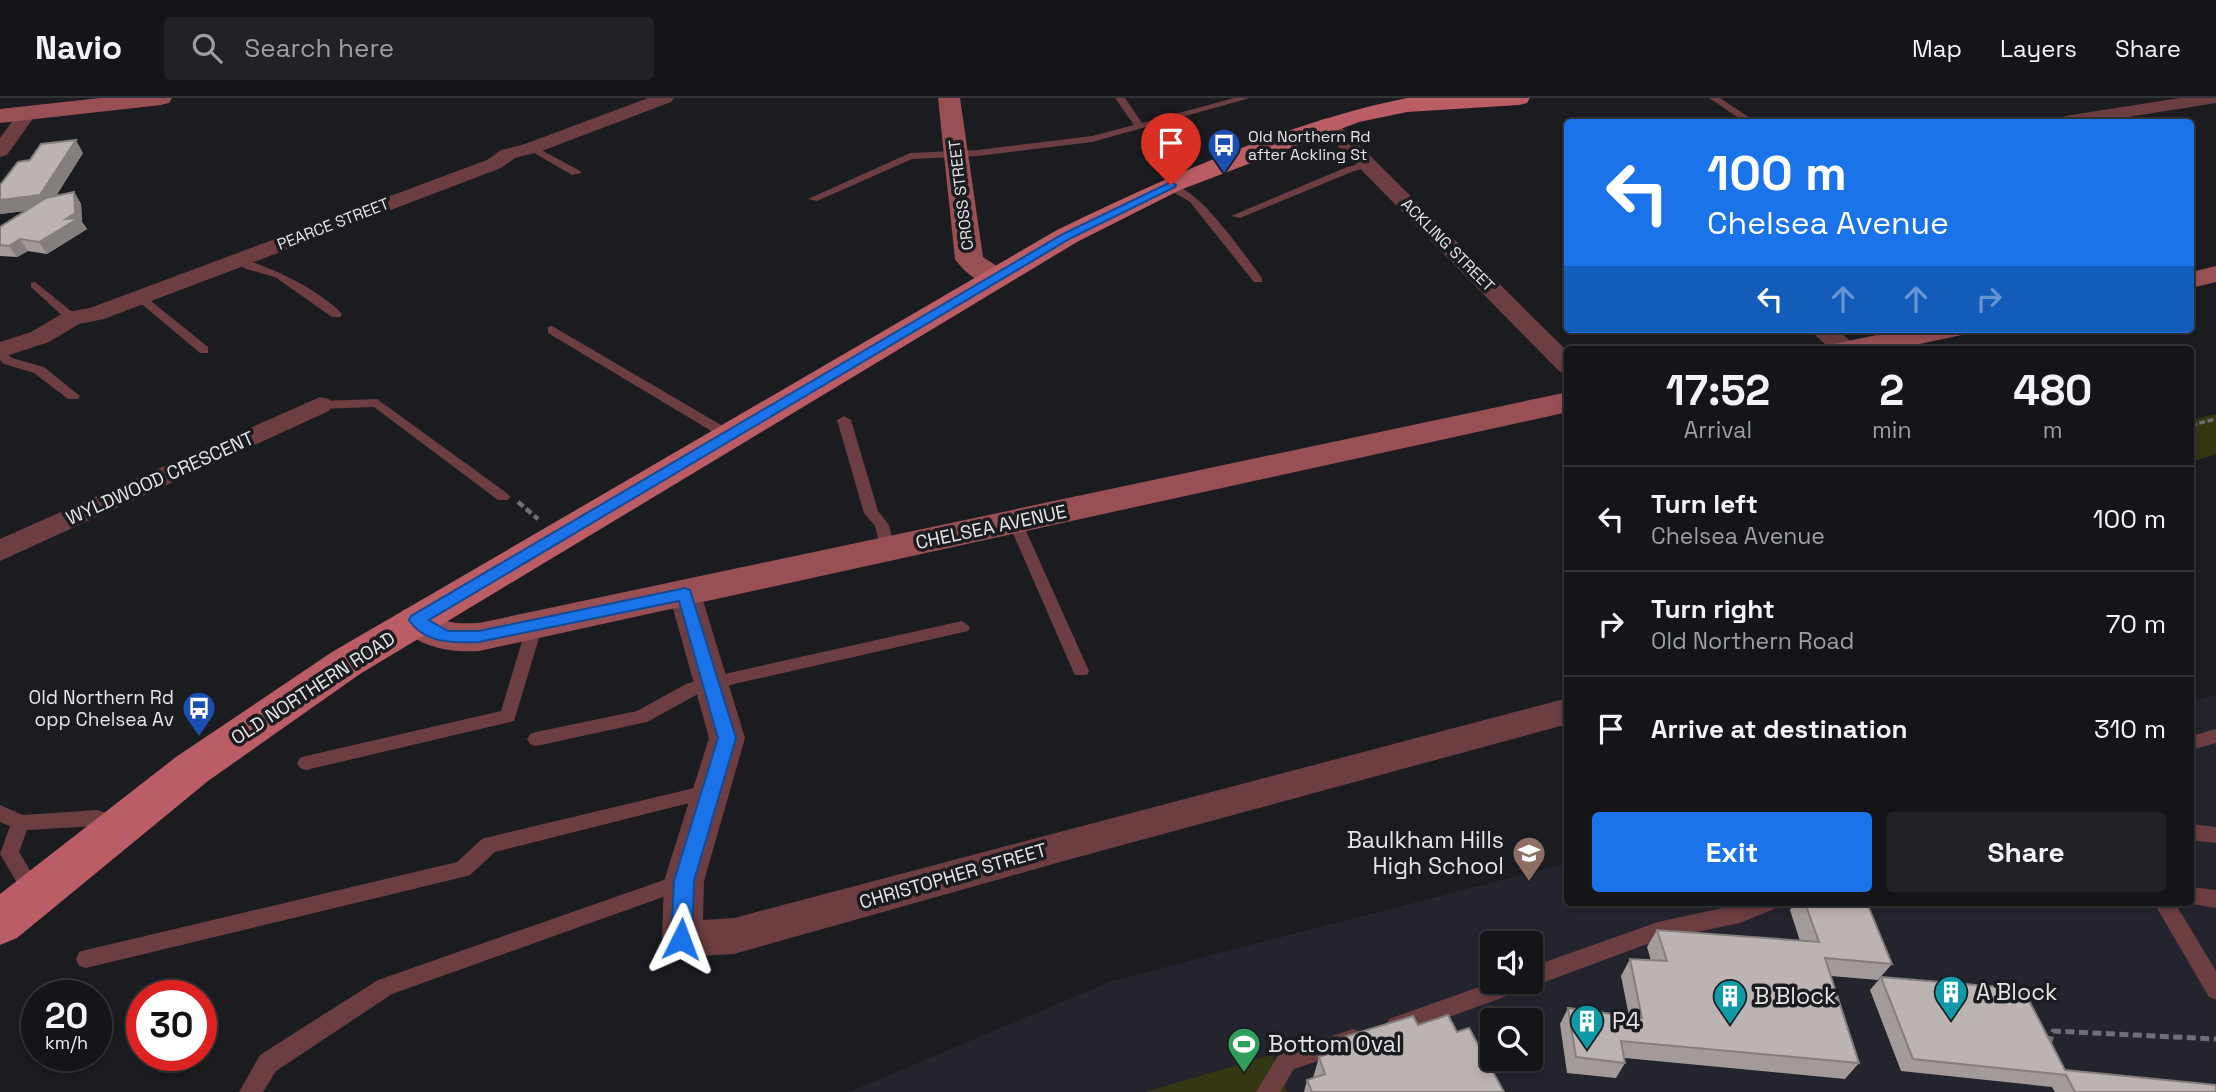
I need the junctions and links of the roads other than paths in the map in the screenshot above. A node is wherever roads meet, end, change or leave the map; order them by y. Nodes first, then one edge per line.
1 (161, 98) edge
2 (665, 98) edge
3 (949, 98) edge
4 (1120, 98) edge
5 (1245, 98) edge
6 (1519, 98) edge
7 (1714, 98) edge
8 (2215, 98) edge
9 (29, 113) junction
10 (0, 116) edge
11 (1746, 119) edge
12 (2084, 119) edge
13 (1327, 124) junction
14 (1139, 126) junction
15 (533, 148) junction
16 (0, 150) edge
17 (956, 153) junction
18 (1368, 165) junction
19 (576, 173) dead end
20 (1170, 186) junction
21 (813, 199) dead end
22 (1236, 216) dead end
23 (239, 260) junction
24 (2216, 274) edge
25 (996, 278) junction
26 (2194, 278) edge
27 (1258, 279) dead end
28 (35, 285) dead end
29 (141, 296) junction
30 (336, 314) dead end
31 (72, 318) junction
32 (552, 330) dead end
33 (1829, 333) edge
34 (1932, 333) edge
35 (1858, 346) edge
36 (1872, 346) edge
37 (204, 350) dead end
38 (0, 351) edge
39 (1564, 362) edge
40 (73, 396) dead end
41 (1564, 403) edge
42 (320, 405) joint
43 (844, 420) dead end
44 (728, 435) junction
45 (503, 497) road end
46 (1015, 522) junction
47 (887, 550) junction
48 (0, 551) edge
49 (685, 594) junction
50 (417, 620) junction
51 (535, 625) junction
52 (962, 626) dead end
53 (1081, 671) dead end
54 (710, 682) junction
55 (1564, 711) edge
56 (2216, 736) edge
57 (536, 739) dead end
58 (2194, 742) edge
59 (306, 763) dead end
60 (711, 791) junction
61 (0, 813) edge
62 (21, 823) junction
63 (119, 826) junction
64 (2194, 832) edge
65 (2216, 835) edge
66 (684, 881) junction
67 (34, 894) junction
68 (2194, 896) edge
69 (2216, 899) edge
70 (1761, 906) edge
71 (2166, 906) edge
72 (0, 923) edge
73 (86, 959) dead end
74 (1543, 973) edge
75 (2216, 990) edge
76 (1486, 994) edge
77 (250, 1092) edge
78 (1267, 1092) edge

1 - 9 street
2 - 15 street, PEARCE STREET
3 - 17 street, CROSS STREET
4 - 14 lane
5 - 14 lane
6 - 13 main road, OLD NORTHERN ROAD
7 - 11 lane
8 - 12 street
9 - 10 street
9 - 16 street
13 - 18 street, ACKLING STREET
13 - 20 main road, OLD NORTHERN ROAD
14 - 17 lane
15 - 19 lane
15 - 23 street, PEARCE STREET
17 - 21 lane
17 - 25 street, CROSS STREET
18 - 22 lane
18 - 39 street, ACKLING STREET
20 - 25 main road, OLD NORTHERN ROAD
20 - 27 lane
23 - 29 street, PEARCE STREET
23 - 30 lane
24 - 26 street
25 - 44 main road, OLD NORTHERN ROAD
28 - 31 lane
29 - 31 street, PEARCE STREET
29 - 37 lane
31 - 38 street, PEARCE STREET
32 - 44 lane
33 - 35 street
34 - 36 street
38 - 40 lane
41 - 46 street, CHELSEA AVENUE
42 - 45 lane
42 - 48 street, WYLDWOOD CRESCENT
43 - 47 lane
44 - 50 main road, OLD NORTHERN ROAD
46 - 47 street, CHELSEA AVENUE
46 - 53 lane
47 - 49 street, CHELSEA AVENUE
49 - 51 street, CHELSEA AVENUE
49 - 54 street, CHRISTOPHER STREET
50 - 51 street, CHELSEA AVENUE
50 - 63 main road, OLD NORTHERN ROAD
51 - 59 lane
52 - 54 lane
54 - 57 lane
54 - 60 street, CHRISTOPHER STREET
55 - 66 street, CHRISTOPHER STREET
56 - 58 lane
60 - 66 street, CHRISTOPHER STREET
60 - 73 lane
61 - 62 lane
62 - 63 lane
62 - 67 lane
63 - 67 main road, OLD NORTHERN ROAD
64 - 65 lane
66 - 77 lane
67 - 72 main road, OLD NORTHERN ROAD
68 - 69 lane
70 - 74 lane
71 - 75 lane
76 - 78 lane

